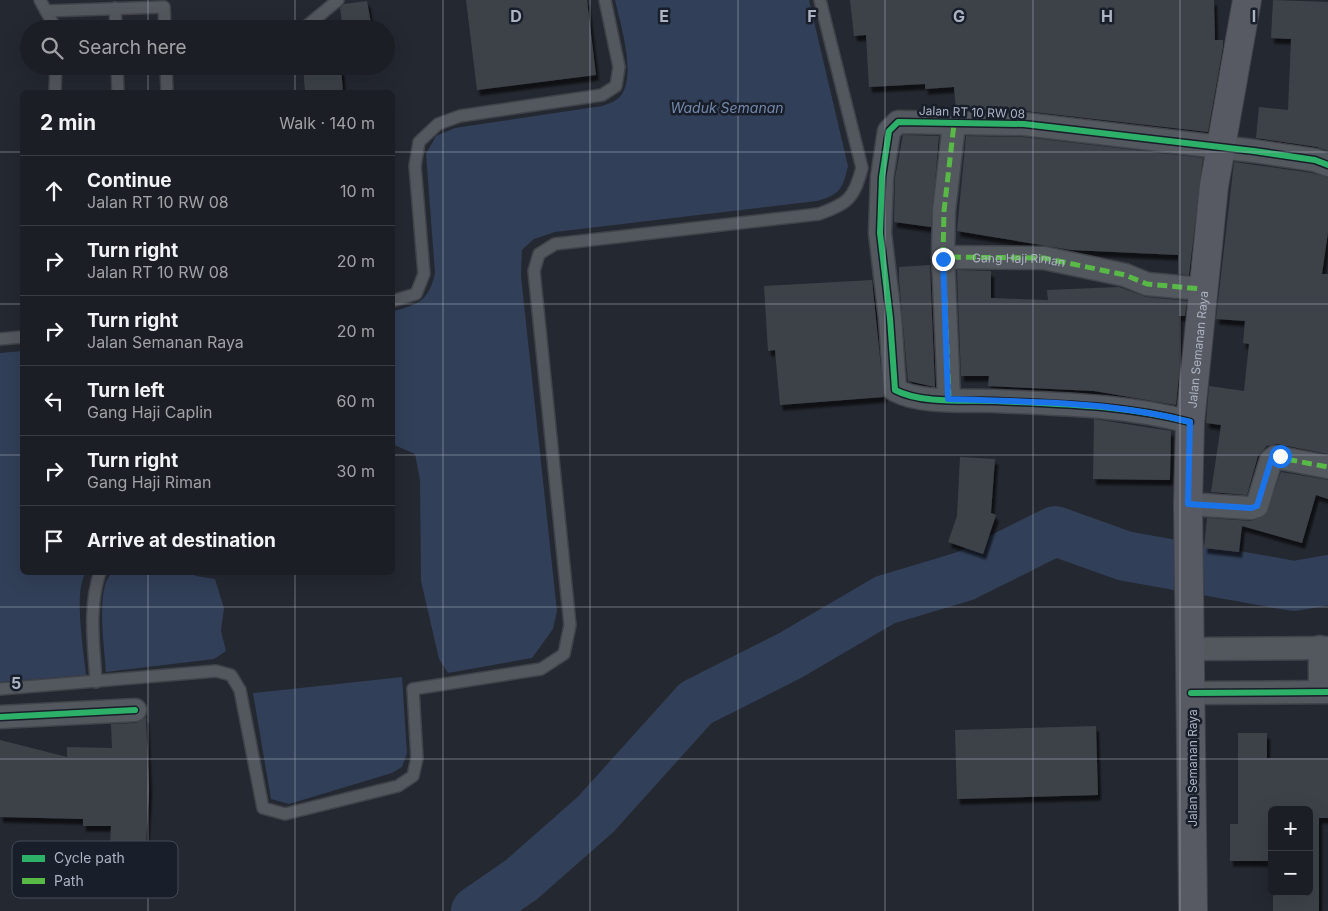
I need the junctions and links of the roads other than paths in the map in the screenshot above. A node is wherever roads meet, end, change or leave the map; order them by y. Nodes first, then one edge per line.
1 (40, 0) edge
2 (338, 0) edge
3 (605, 0) edge
4 (820, 0) edge
5 (1247, 0) edge
6 (115, 8) junction
7 (46, 11) junction
8 (51, 20) edge
9 (116, 20) edge
10 (165, 20) edge
11 (314, 20) edge
12 (55, 75) edge
13 (56, 75) edge
14 (117, 75) edge
15 (166, 75) edge
16 (55, 90) edge
17 (60, 90) edge
18 (118, 90) edge
19 (167, 90) edge
20 (954, 124) junction
21 (1221, 147) junction
22 (1328, 165) edge
23 (943, 257) junction
24 (1202, 289) junction
25 (395, 300) edge
26 (20, 337) edge
27 (0, 339) edge
28 (948, 399) junction
29 (1190, 422) junction
30 (1328, 467) edge
31 (1188, 504) junction
32 (99, 575) edge
33 (1324, 648) edge
34 (1191, 649) junction
35 (96, 682) junction
36 (0, 689) edge
37 (1324, 692) edge
38 (1191, 693) junction
39 (135, 710) dead end
40 (0, 717) edge
41 (1193, 911) edge

1 - 7 lane
2 - 11 lane
3 - 25 lane
4 - 35 lane
5 - 21 street, Jalan Semanan Raya
6 - 7 lane
6 - 9 lane
6 - 10 lane
7 - 8 lane
12 - 16 lane
13 - 17 lane
14 - 18 lane
15 - 19 lane
20 - 21 street, Jalan RT 10 RW 08
20 - 23 street
20 - 28 street, Jalan RT 10 RW 08
21 - 22 street, Jalan RT 10 RW 08
21 - 24 street, Jalan Semanan Raya
23 - 24 street, Gang Haji Riman
23 - 28 street
24 - 29 street, Jalan Semanan Raya
26 - 27 lane
28 - 29 street
29 - 31 street, Jalan Semanan Raya
30 - 31 street
31 - 34 street, Jalan Semanan Raya
32 - 35 lane
33 - 34 street
33 - 37 street
34 - 38 street, Jalan Semanan Raya
35 - 36 lane
37 - 38 street
38 - 41 street, Jalan Semanan Raya
39 - 40 street

